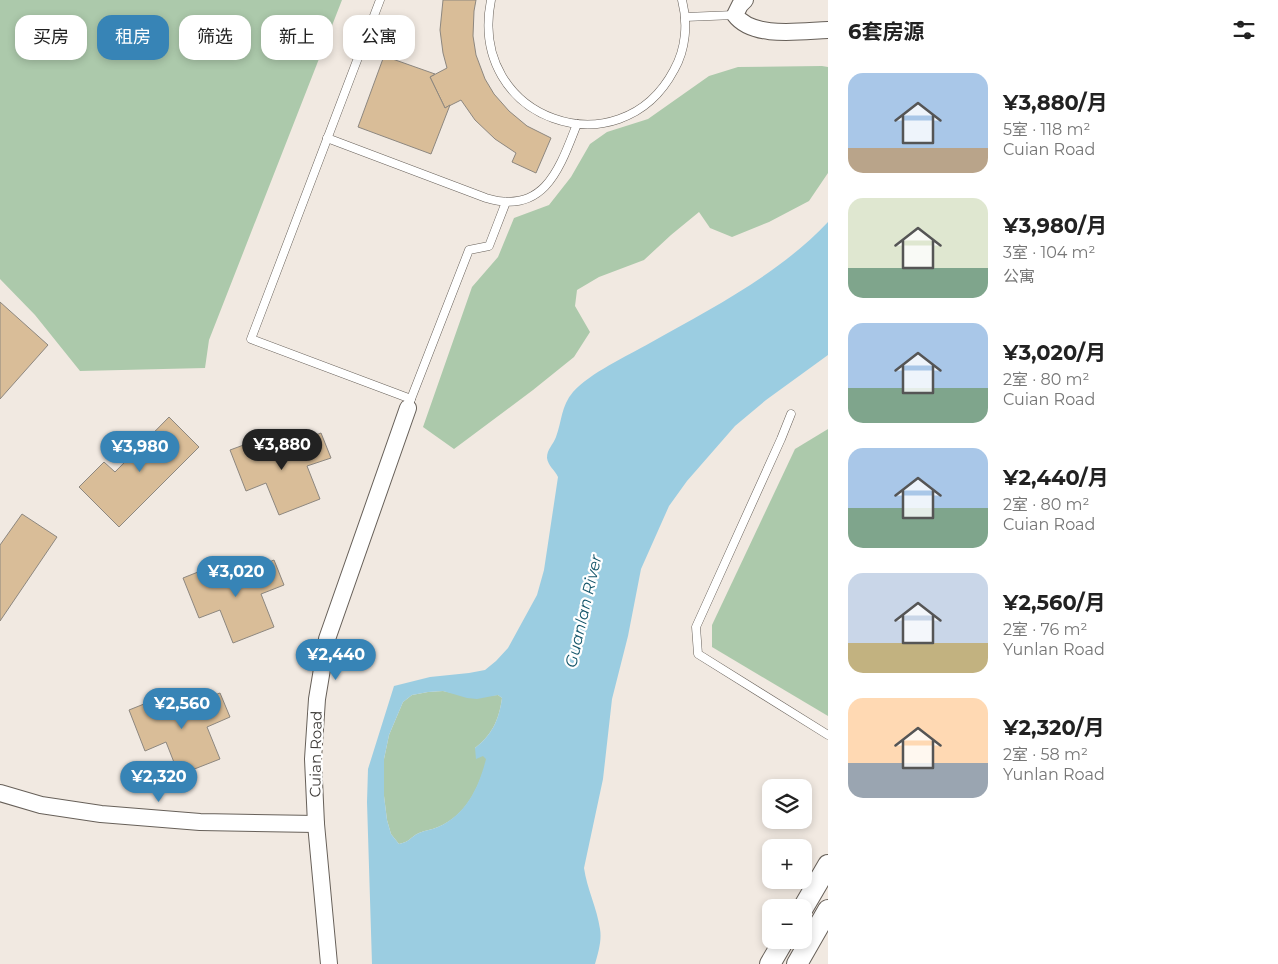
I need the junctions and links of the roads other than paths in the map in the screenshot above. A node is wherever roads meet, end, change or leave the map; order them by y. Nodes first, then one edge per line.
1 (380, 0) edge
2 (491, 0) edge
3 (682, 0) edge
4 (745, 0) edge
5 (736, 14) junction
6 (685, 17) junction
7 (828, 30) edge
8 (577, 124) junction
9 (327, 138) junction
10 (506, 202) junction
11 (409, 404) junction
12 (790, 414) dead end
13 (828, 735) edge
14 (0, 793) edge
15 (316, 824) junction
16 (828, 865) edge
17 (808, 899) edge
18 (828, 910) edge
19 (779, 949) edge
20 (329, 964) edge
21 (770, 964) edge
22 (797, 964) edge

1 - 9 lane
2 - 8 lane
3 - 6 lane
4 - 5 street
5 - 6 lane
5 - 7 street
6 - 8 lane
8 - 10 lane
9 - 10 lane
9 - 11 lane
10 - 11 lane
11 - 15 street, Cuian Road
12 - 13 lane
14 - 15 street
15 - 20 street, Cuian Road
16 - 17 street
18 - 22 street
19 - 21 street

